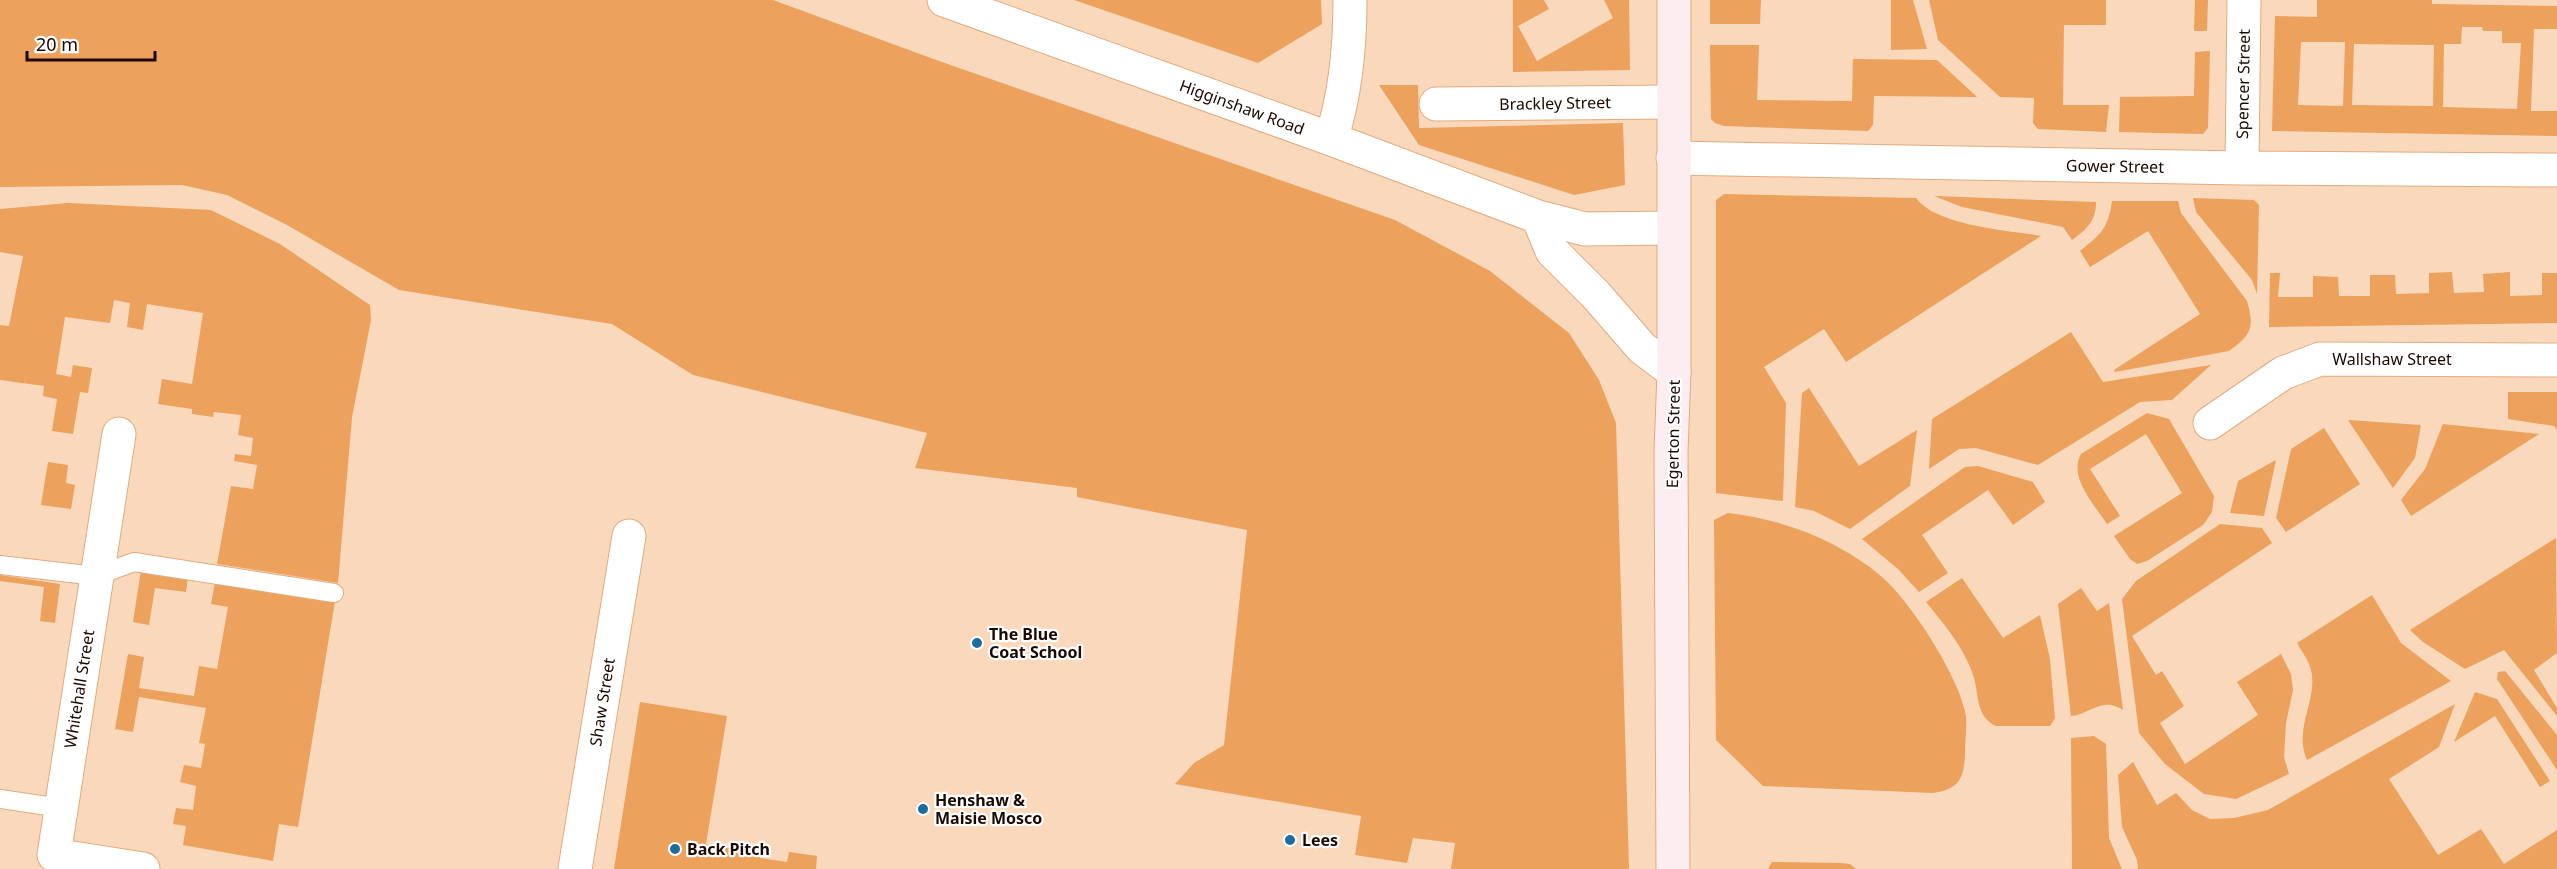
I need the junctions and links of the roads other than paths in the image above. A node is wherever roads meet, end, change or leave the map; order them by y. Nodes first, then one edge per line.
1 (944, 0) edge
2 (1350, 0) edge
3 (1674, 0) edge
4 (2244, 0) edge
5 (1673, 102) junction
6 (1436, 104) dead end
7 (1331, 139) junction
8 (1673, 158) junction
9 (2242, 168) junction
10 (2557, 170) edge
11 (1538, 217) junction
12 (1673, 228) junction
13 (2557, 360) edge
14 (1674, 372) junction
15 (2210, 423) dead end
16 (119, 434) dead end
17 (629, 536) dead end
18 (0, 565) edge
19 (96, 576) junction
20 (334, 593) dead end
21 (0, 799) edge
22 (61, 808) junction
23 (143, 869) edge
24 (575, 869) edge
25 (1673, 869) edge

1 - 7 street, Higginshaw Road
2 - 7 street
3 - 5 street, Egerton Street
4 - 9 street, Spencer Street
5 - 6 street, Brackley Street
5 - 8 street, Egerton Street
7 - 11 street, Higginshaw Road
8 - 9 street, Gower Street
8 - 12 street, Egerton Street
9 - 10 street, Gower Street
11 - 12 street, Higginshaw Road
11 - 14 street
12 - 14 street, Egerton Street
13 - 15 street, Wallshaw Street
14 - 25 street, Egerton Street
16 - 19 street, Whitehall Street
17 - 24 street, Shaw Street
18 - 19 lane
19 - 20 lane
19 - 22 street, Whitehall Street
21 - 22 lane
22 - 23 street, Whitehall Street

